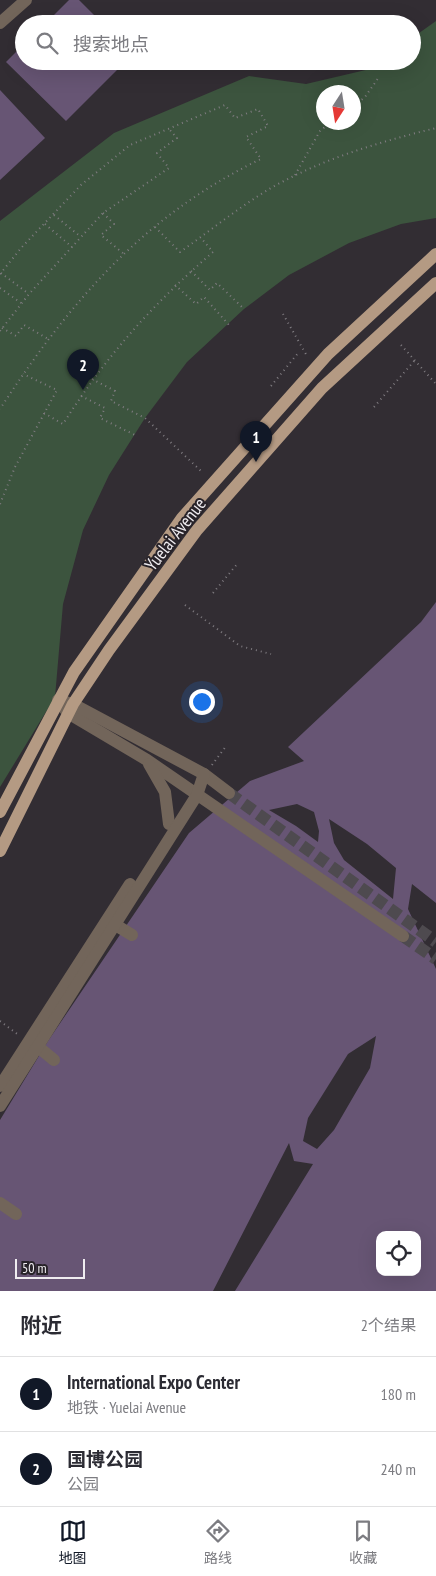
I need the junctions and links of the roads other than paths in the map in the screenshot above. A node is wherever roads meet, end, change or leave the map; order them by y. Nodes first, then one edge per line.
1 (26, 0) edge
2 (0, 22) edge
3 (436, 254) edge
4 (436, 283) edge
5 (58, 700) junction
6 (71, 708) junction
7 (147, 760) junction
8 (207, 771) junction
9 (194, 793) junction
10 (229, 793) tunnel mouth
11 (0, 812) edge
12 (169, 824) junction
13 (0, 851) edge
14 (111, 922) junction
15 (132, 935) dead end
16 (403, 936) tunnel mouth
17 (33, 1043) junction
18 (54, 1060) dead end
19 (0, 1086) edge
20 (0, 1106) edge
21 (0, 1203) edge
22 (16, 1214) dead end

1 - 2 street
3 - 5 main road, Yuelai Avenue
4 - 6 main road, Yuelai Avenue
5 - 6 street
5 - 11 main road, Yuelai Avenue
6 - 7 street
6 - 8 street
6 - 13 main road, Yuelai Avenue
7 - 9 street
7 - 12 street
8 - 9 street
8 - 10 street
9 - 12 street
9 - 14 street
9 - 16 street
12 - 14 street
14 - 15 street
14 - 17 street
17 - 18 street
17 - 19 street
17 - 20 street
21 - 22 street

